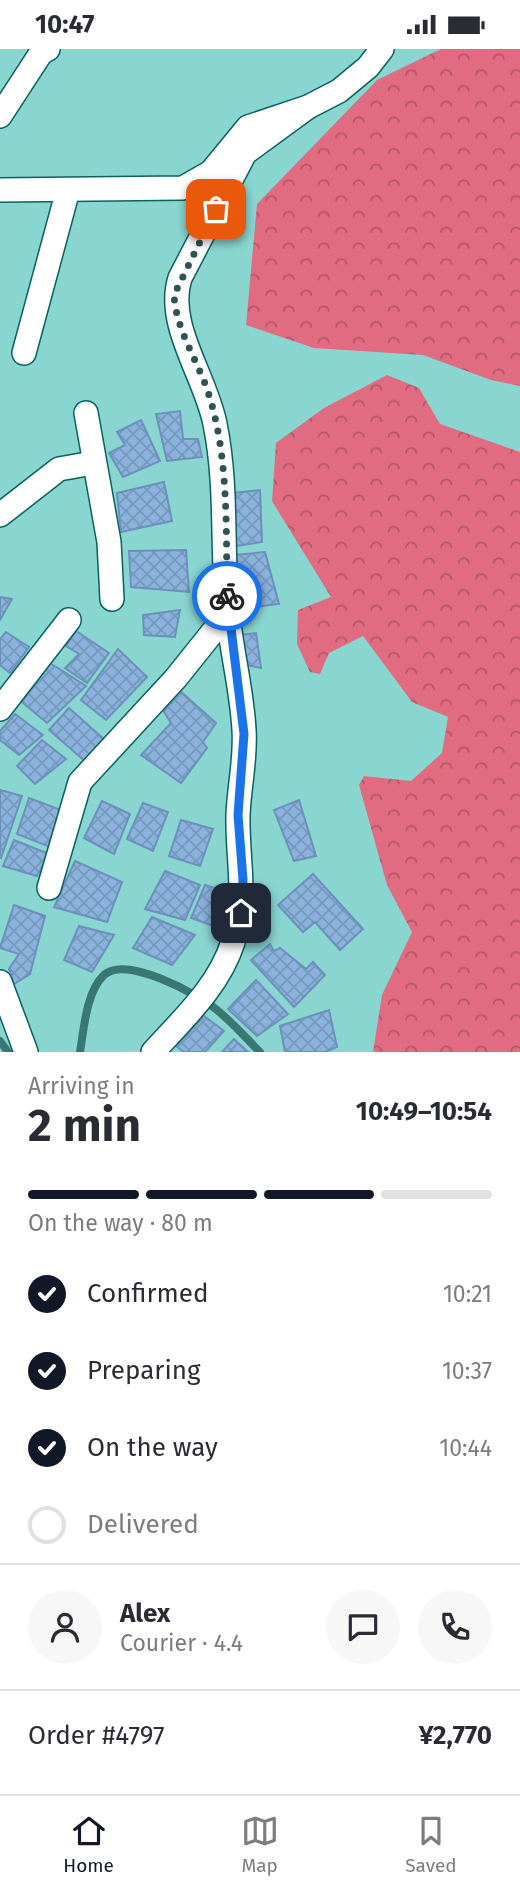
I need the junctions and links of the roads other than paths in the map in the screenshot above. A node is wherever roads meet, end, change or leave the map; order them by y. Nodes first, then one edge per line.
1 (48, 49) edge
2 (382, 49) edge
3 (308, 107) junction
4 (0, 116) edge
5 (0, 190) edge
6 (68, 191) junction
7 (24, 353) dead end
8 (86, 413) dead end
9 (93, 463) junction
10 (0, 515) edge
11 (112, 599) dead end
12 (228, 613) junction
13 (69, 620) dead end
14 (0, 709) edge
15 (49, 888) dead end
16 (0, 982) edge
17 (26, 1052) edge
18 (153, 1052) edge

1 - 4 street
2 - 3 street
3 - 6 street
3 - 12 street
5 - 6 street
6 - 7 street
8 - 9 street
9 - 10 street
9 - 11 street
12 - 15 street
12 - 18 street
13 - 14 street
16 - 17 street

